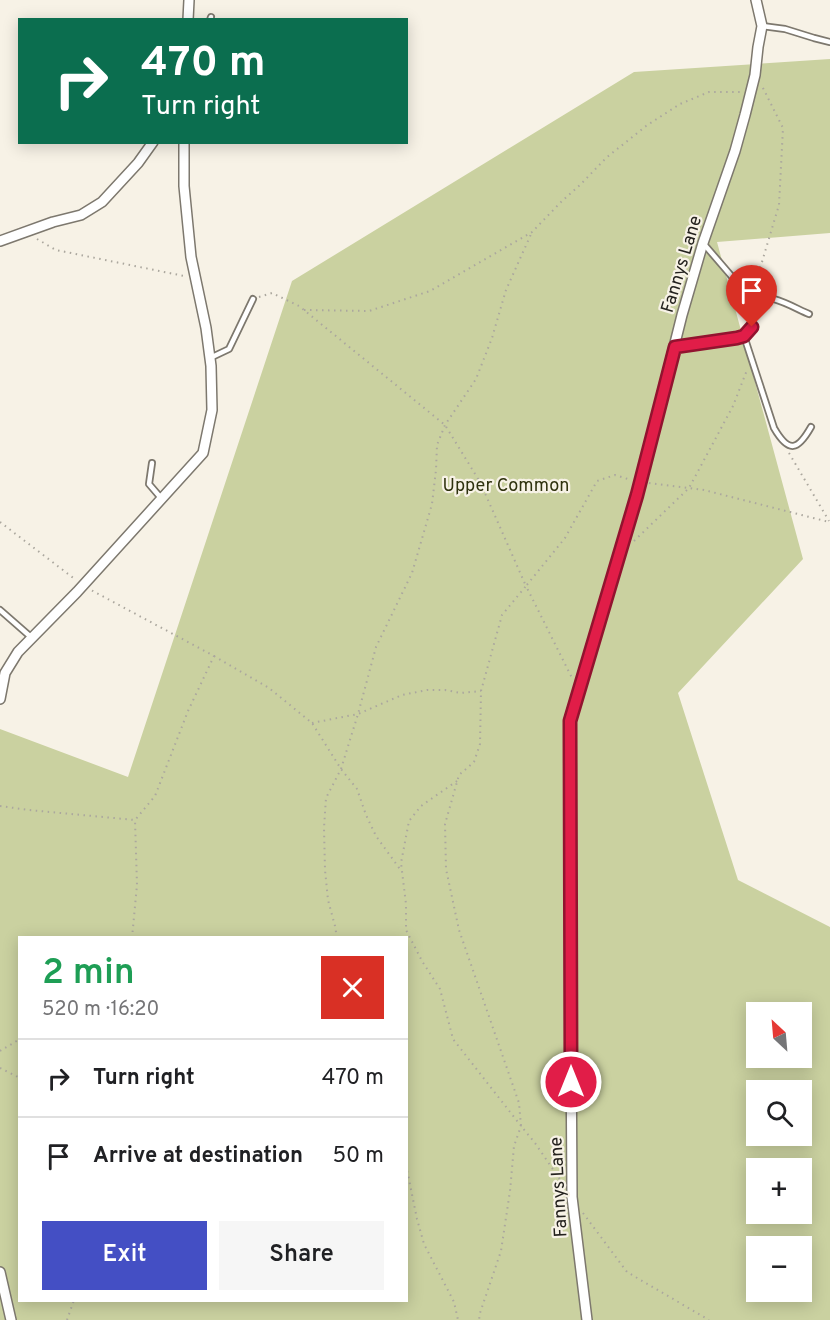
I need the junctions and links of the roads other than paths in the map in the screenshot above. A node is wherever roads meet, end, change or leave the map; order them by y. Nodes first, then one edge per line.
1 (189, 0) edge
2 (756, 0) edge
3 (188, 18) edge
4 (762, 26) junction
5 (830, 42) edge
6 (152, 144) edge
7 (184, 144) edge
8 (0, 240) edge
9 (703, 243) junction
10 (751, 298) junction
11 (253, 299) road end
12 (809, 314) dead end
13 (744, 336) junction
14 (675, 347) junction
15 (210, 358) junction
16 (812, 427) dead end
17 (152, 463) dead end
18 (162, 499) junction
19 (0, 610) edge
20 (32, 638) junction
21 (0, 699) edge
22 (0, 1272) edge
23 (11, 1320) edge
24 (587, 1320) edge

1 - 3 street
2 - 4 street, Fannys Lane
4 - 5 lane
4 - 9 street, Fannys Lane
6 - 8 street
7 - 15 street
9 - 10 lane
9 - 14 street, Fannys Lane
10 - 12 lane
10 - 13 lane
11 - 15 lane
13 - 14 lane
13 - 16 lane
14 - 24 street, Fannys Lane
15 - 18 street
17 - 18 lane
18 - 20 street
19 - 20 lane
20 - 21 street
22 - 23 street

